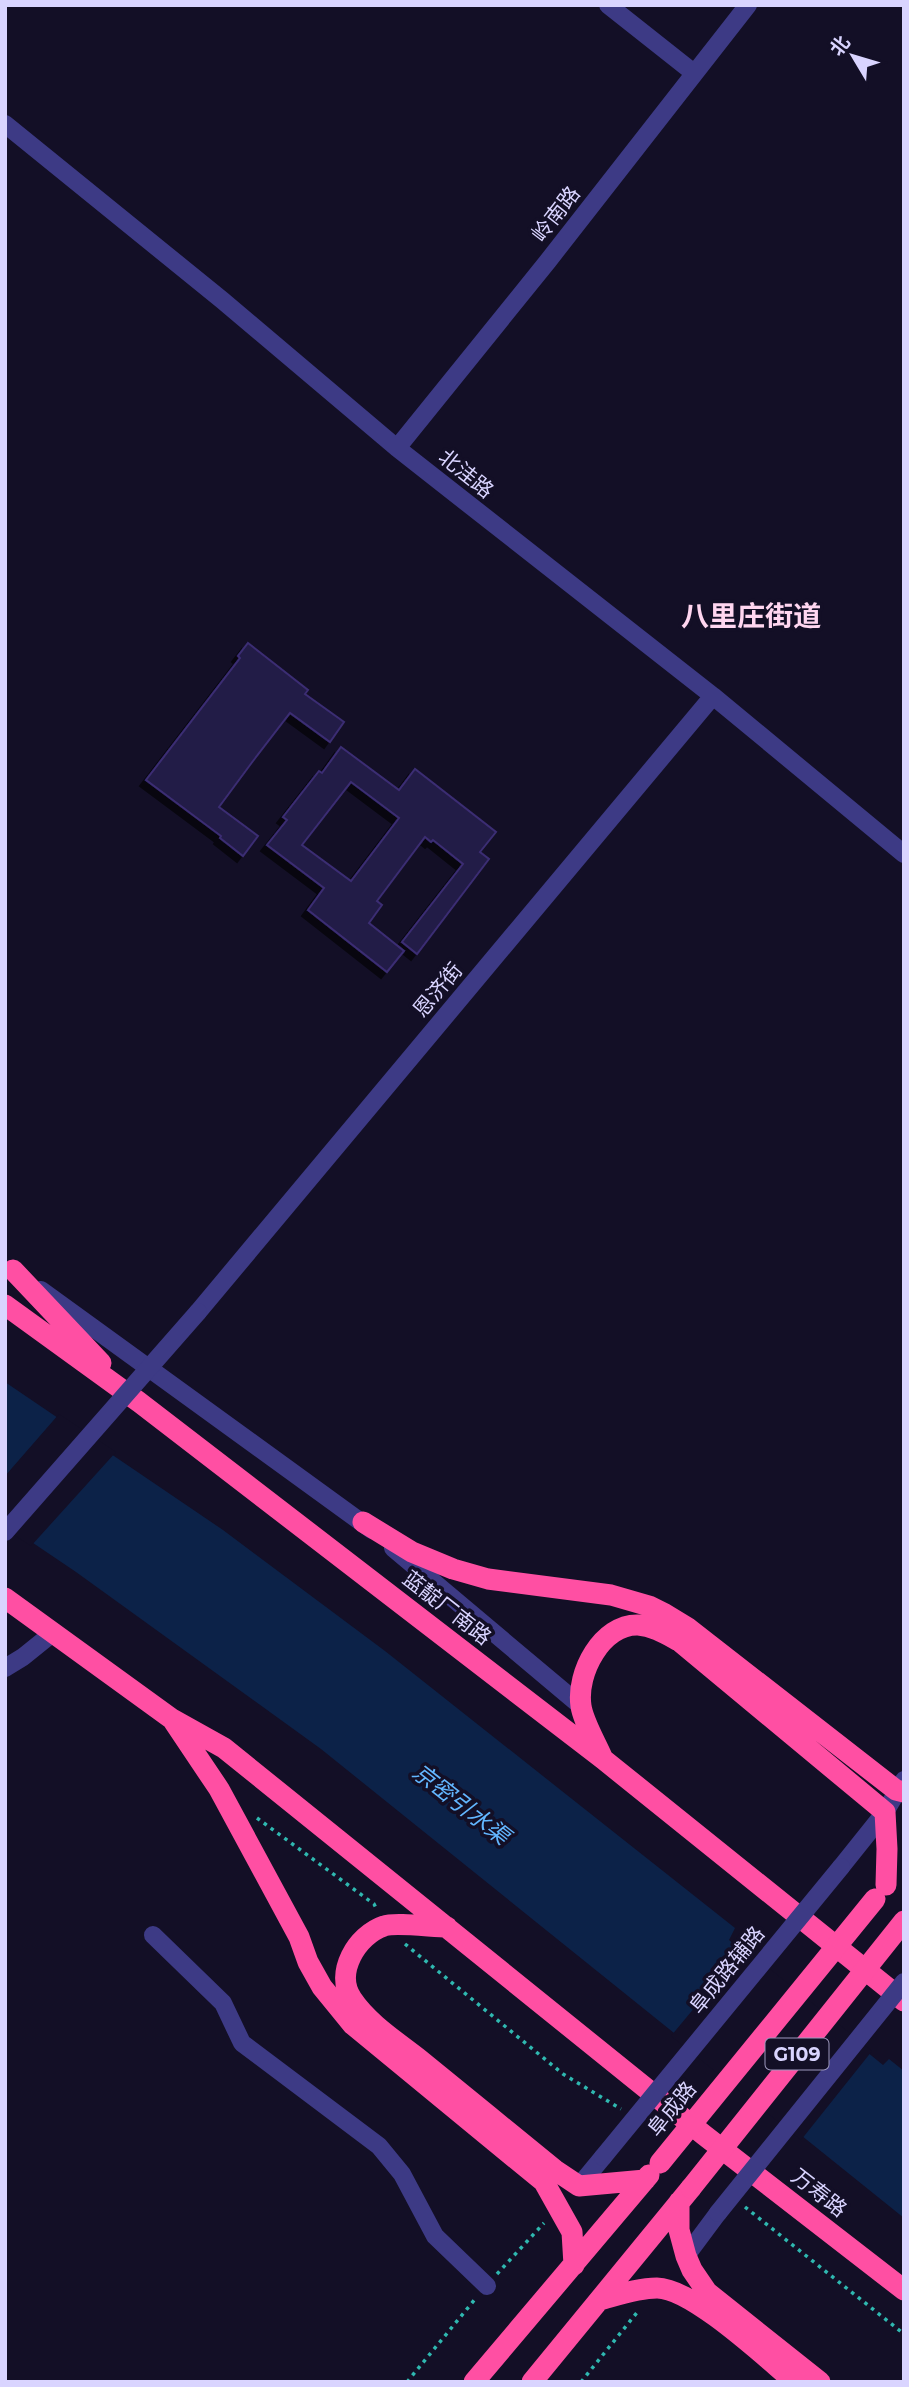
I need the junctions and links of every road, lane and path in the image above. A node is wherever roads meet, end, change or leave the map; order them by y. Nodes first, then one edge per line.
1 (608, 5) edge
2 (748, 5) edge
3 (694, 74) junction
4 (5, 124) edge
5 (397, 448) junction
6 (713, 696) junction
7 (904, 853) edge
8 (9, 1267) edge
9 (5, 1305) edge
10 (139, 1402) junction
11 (363, 1522) junction
12 (5, 1532) edge
13 (5, 1598) edge
14 (54, 1632) junction
15 (5, 1668) edge
16 (581, 1706) junction
17 (172, 1719) junction
18 (603, 1759) junction
19 (901, 1787) edge
20 (885, 1812) junction
21 (252, 1814) dead end
22 (904, 1863) edge
23 (880, 1892) junction
24 (904, 1921) edge
25 (386, 1925) junction
26 (447, 1927) junction
27 (153, 1935) dead end
28 (904, 1982) edge
29 (904, 2001) edge
30 (624, 2111) dead end
31 (645, 2180) junction
32 (579, 2186) junction
33 (685, 2195) junction
34 (740, 2203) dead end
35 (686, 2256) junction
36 (574, 2265) junction
37 (487, 2286) dead end
38 (657, 2288) junction
39 (904, 2290) edge
40 (599, 2300) junction
41 (904, 2334) edge
42 (474, 2382) edge
43 (532, 2382) edge
44 (581, 2382) edge
45 (795, 2382) edge
46 (820, 2382) edge

1 - 3 street
2 - 3 street, 岭南路
3 - 5 street, 岭南路
4 - 5 street, 北洼路
5 - 6 street, 北洼路
6 - 7 street, 北洼路
6 - 12 street, 恩济街, bridge
8 - 10 highway
8 - 11 street
9 - 10 highway, 蓝靛厂南路
10 - 18 highway, 蓝靛厂南路
11 - 16 street
11 - 19 highway
13 - 14 highway
14 - 15 street
14 - 17 highway
16 - 18 highway
16 - 20 highway
17 - 26 highway
17 - 36 highway
18 - 29 highway, 蓝靛厂南路
19 - 20 street, 阜成路辅路
20 - 23 highway
20 - 32 street, 阜成路辅路, bridge
21 - 25 path
22 - 23 highway, 阜成路 / G109
23 - 31 highway, 阜成路 / G109, bridge
24 - 33 highway, G109, bridge
25 - 26 highway
25 - 30 path
25 - 32 highway
26 - 39 highway, 万寿路
27 - 37 street
28 - 35 street, bridge
31 - 32 highway
31 - 36 highway, 阜成路 / G109
33 - 35 highway
33 - 40 highway, G109
34 - 41 path
35 - 46 highway
36 - 42 highway, 阜成路 / G109
38 - 40 highway
38 - 44 path
38 - 45 highway
40 - 43 highway, G109

